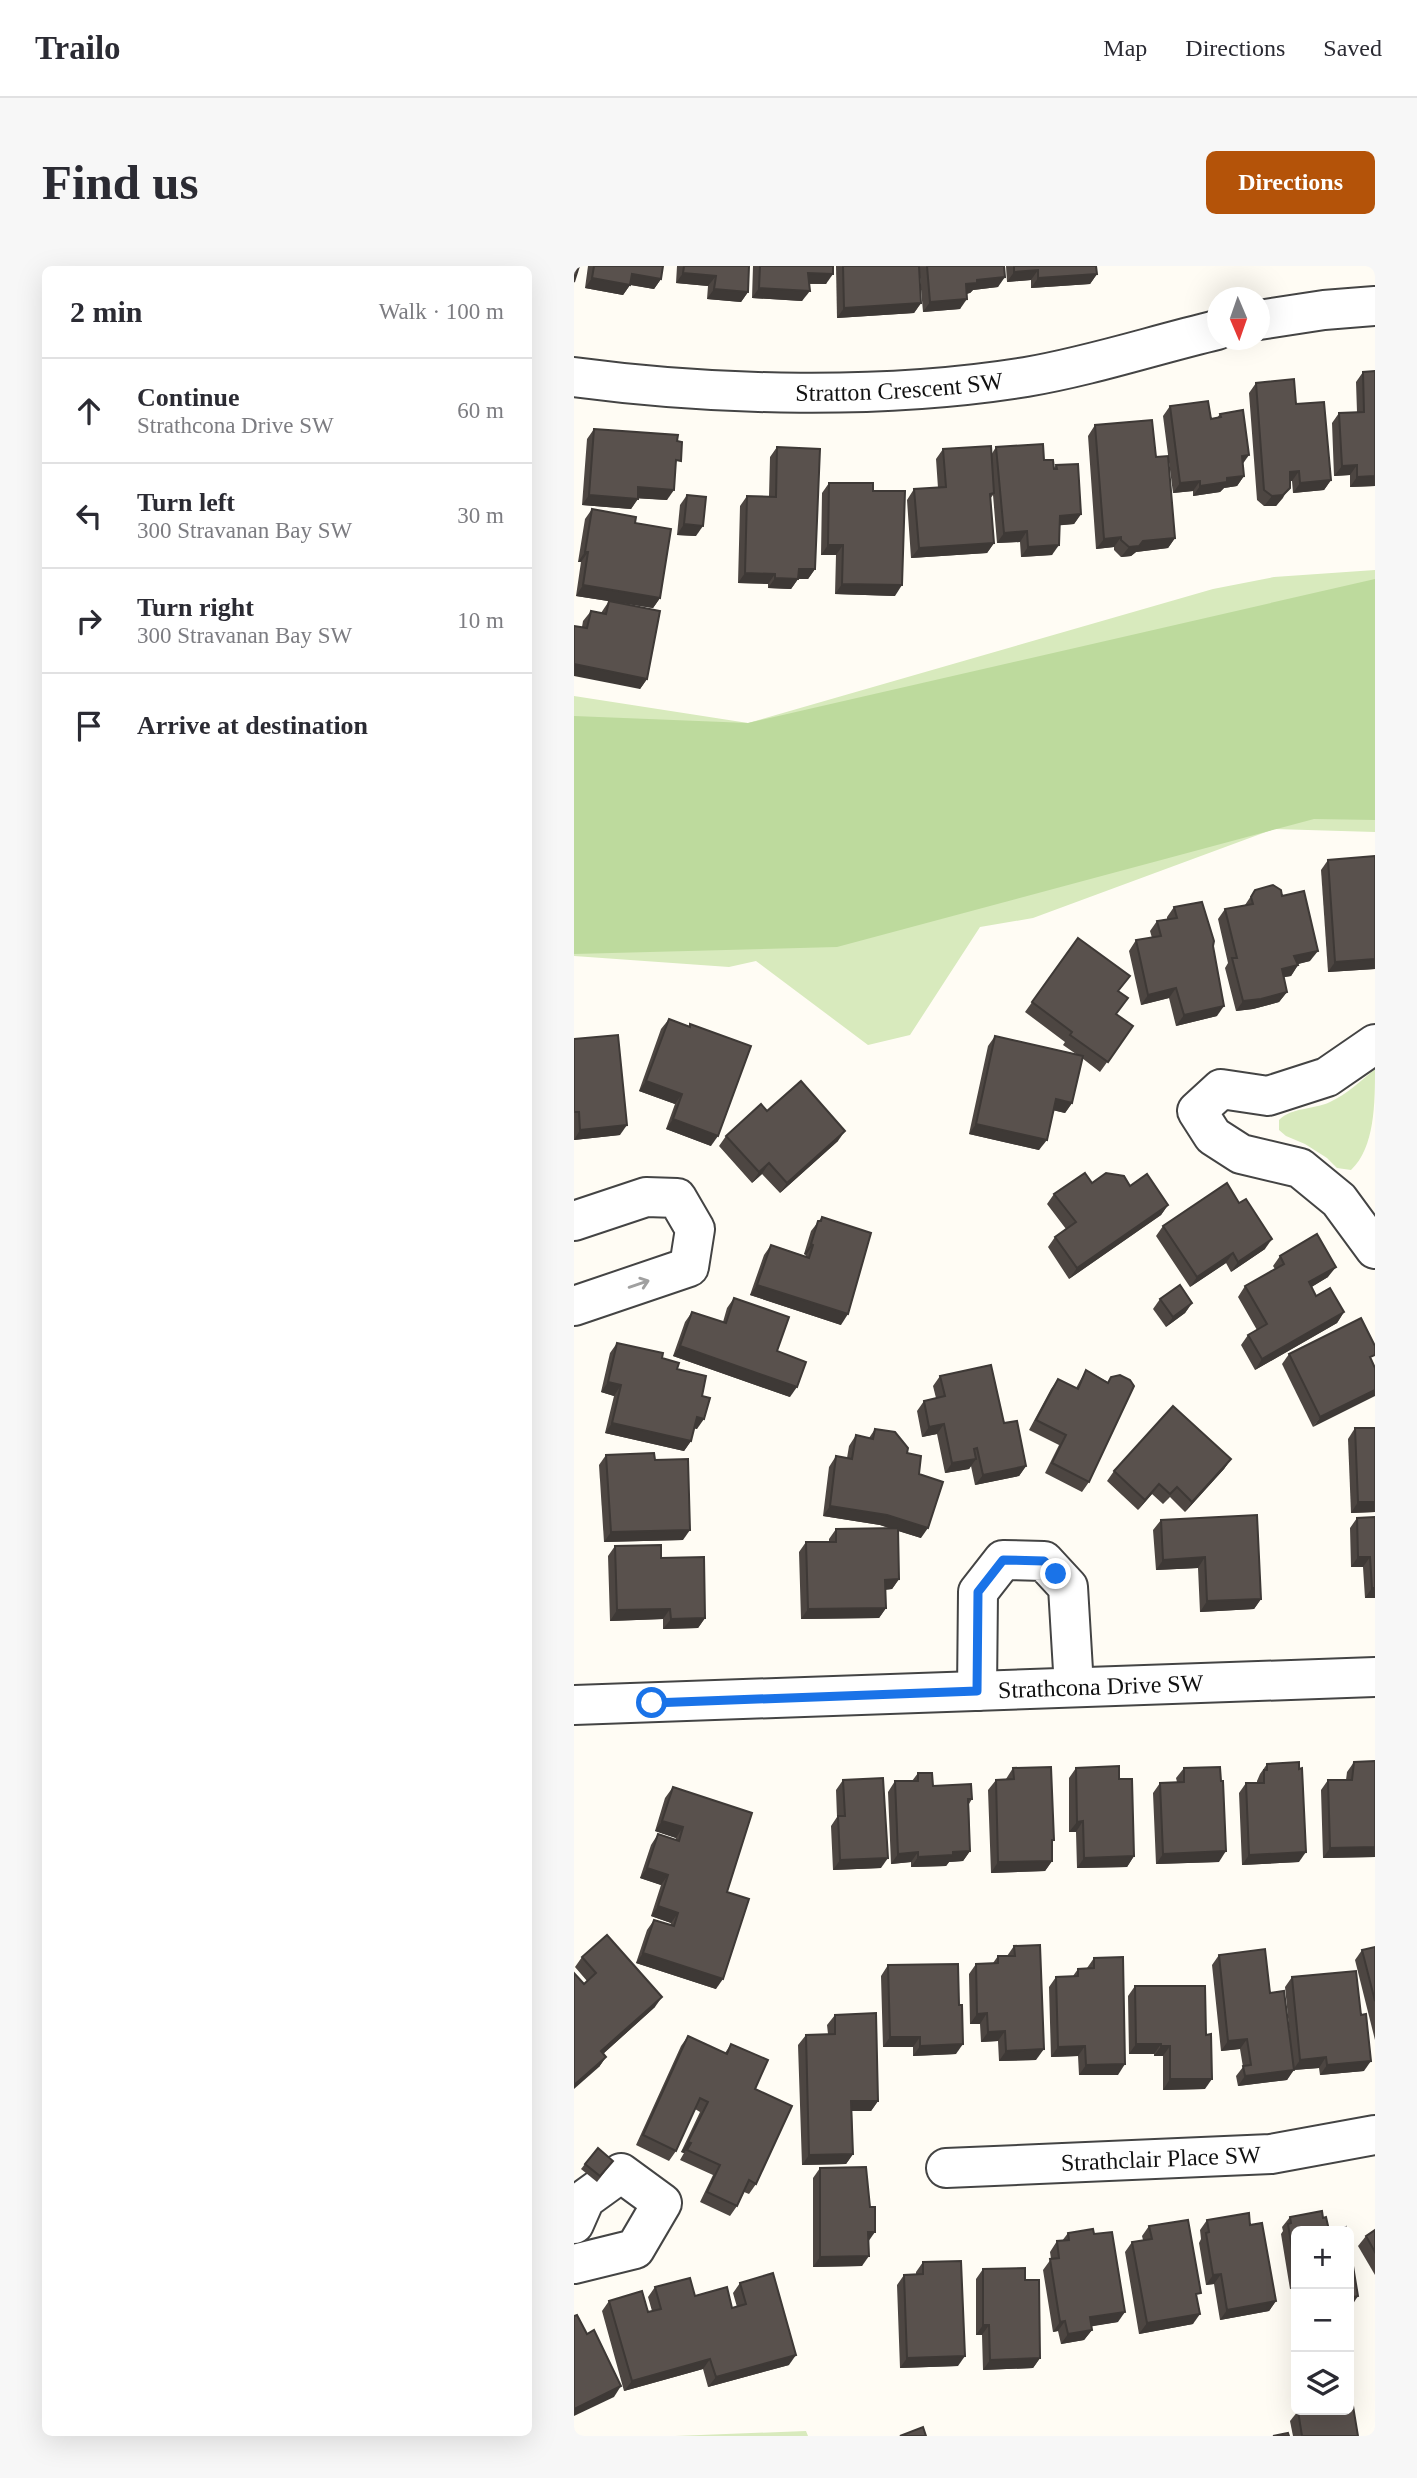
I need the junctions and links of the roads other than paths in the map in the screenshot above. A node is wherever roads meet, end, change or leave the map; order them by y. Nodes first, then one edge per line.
1 (1375, 306) edge
2 (1270, 318) edge
3 (1207, 333) edge
4 (574, 377) edge
5 (1375, 1044) edge
6 (574, 1221) edge
7 (1373, 1233) edge
8 (574, 1306) edge
9 (1375, 1678) edge
10 (1074, 1687) junction
11 (977, 1691) junction
12 (574, 1705) edge
13 (1375, 2135) edge
14 (946, 2168) dead end
15 (574, 2224) edge
16 (574, 2263) edge

1 - 2 street
3 - 4 street, Stratton Crescent SW
5 - 7 street
8 -> 6 street
9 - 10 street, Strathcona Drive SW
10 - 11 street, Strathcona Drive SW
10 - 11 street
11 - 12 street, Strathcona Drive SW
13 - 14 street, Strathclair Place SW
15 - 16 street

